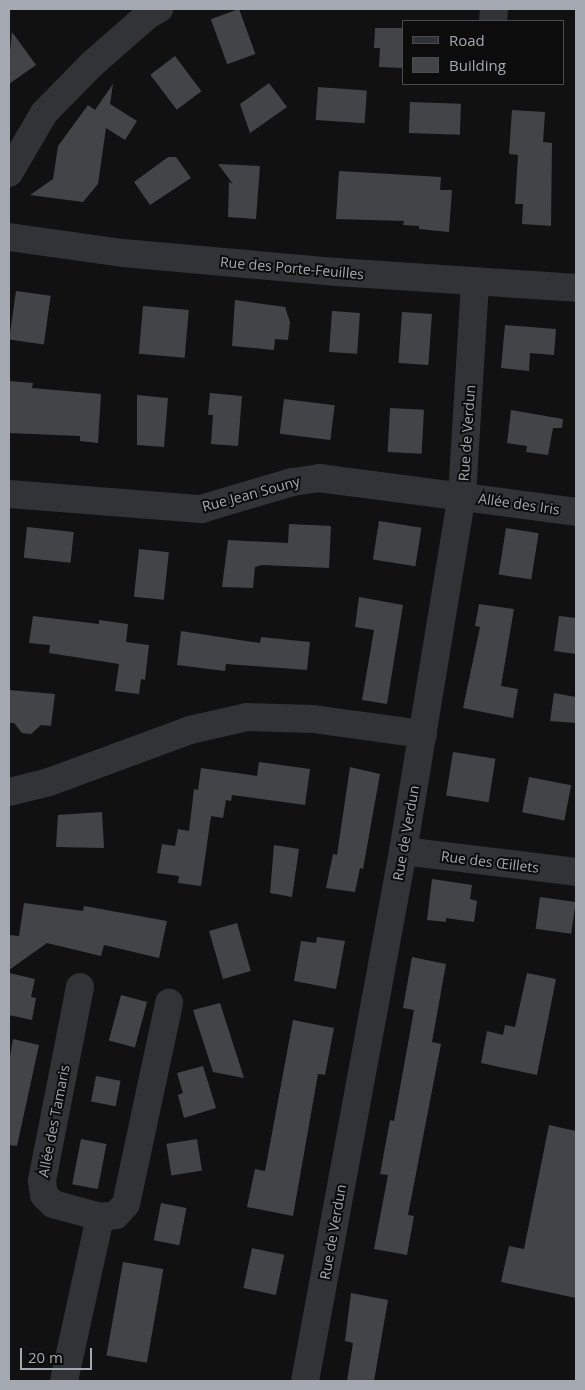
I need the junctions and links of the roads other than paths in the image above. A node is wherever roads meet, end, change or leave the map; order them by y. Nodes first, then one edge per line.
1 (149, 11) edge
2 (9, 174) edge
3 (9, 237) edge
4 (475, 282) junction
5 (576, 288) edge
6 (9, 494) edge
7 (462, 496) junction
8 (576, 512) edge
9 (423, 734) junction
10 (9, 792) edge
11 (403, 851) junction
12 (576, 872) edge
13 (80, 987) dead end
14 (169, 1004) dead end
15 (100, 1217) junction
16 (64, 1381) edge
17 (305, 1381) edge

1 - 2 street
3 - 4 street, Rue des Porte-Feuilles
4 - 5 street, Rue des Porte-Feuilles
4 - 7 street, Rue de Verdun
6 - 7 street, Rue Jean Souny
7 - 8 street, Allée des Iris
7 - 9 street, Rue de Verdun
9 - 10 street
9 - 11 street, Rue de Verdun
11 - 12 street, Rue des Œillets
11 - 17 street, Rue de Verdun
13 - 15 street, Allée des Tamaris
14 - 15 street
15 - 16 street

